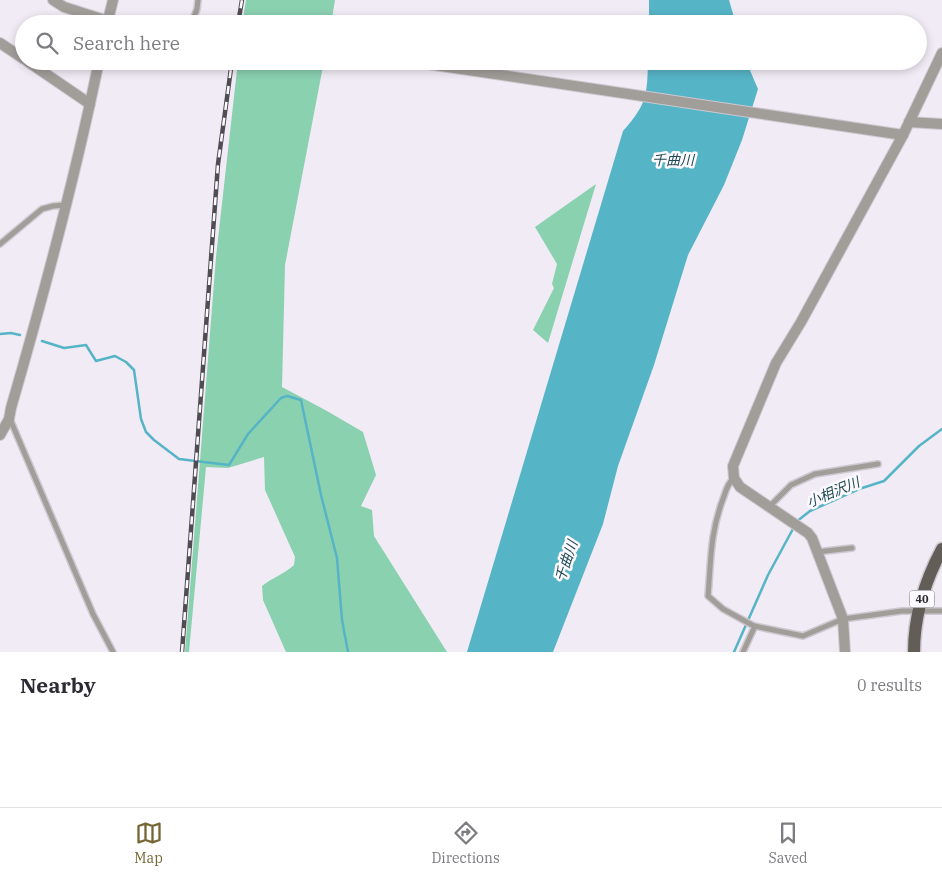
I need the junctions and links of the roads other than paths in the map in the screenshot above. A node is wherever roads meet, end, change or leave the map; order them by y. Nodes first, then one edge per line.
1 (53, 0) edge
2 (113, 0) edge
3 (198, 0) edge
4 (87, 15) edge
5 (111, 15) edge
6 (195, 15) edge
7 (0, 43) edge
8 (15, 53) edge
9 (942, 53) edge
10 (40, 70) edge
11 (98, 70) edge
12 (469, 70) edge
13 (90, 104) junction
14 (909, 122) junction
15 (942, 124) edge
16 (902, 136) junction
17 (65, 205) junction
18 (0, 244) edge
19 (9, 419) junction
20 (0, 435) edge
21 (878, 464) dead end
22 (734, 478) junction
23 (769, 508) junction
24 (852, 548) dead end
25 (942, 549) edge
26 (817, 552) junction
27 (920, 611) junction
28 (942, 611) edge
29 (843, 619) junction
30 (754, 626) junction
31 (112, 652) edge
32 (743, 652) edge
33 (845, 652) edge
34 (914, 652) edge

1 - 4 street
2 - 5 street
3 - 6 lane
7 - 8 street
9 - 14 street
10 - 13 street
11 - 13 street
12 - 16 street
13 - 17 street
14 - 15 street
14 - 16 street
16 - 22 street
17 - 18 lane
17 - 19 street
19 - 20 street
19 - 31 lane
21 - 23 lane
22 - 23 street
22 - 30 lane
23 - 26 street
24 - 26 lane
25 - 27 main road, 40
26 - 29 street
27 - 28 lane
27 - 29 lane
27 - 34 main road, 40
29 - 30 lane
29 - 33 street
30 - 32 lane

